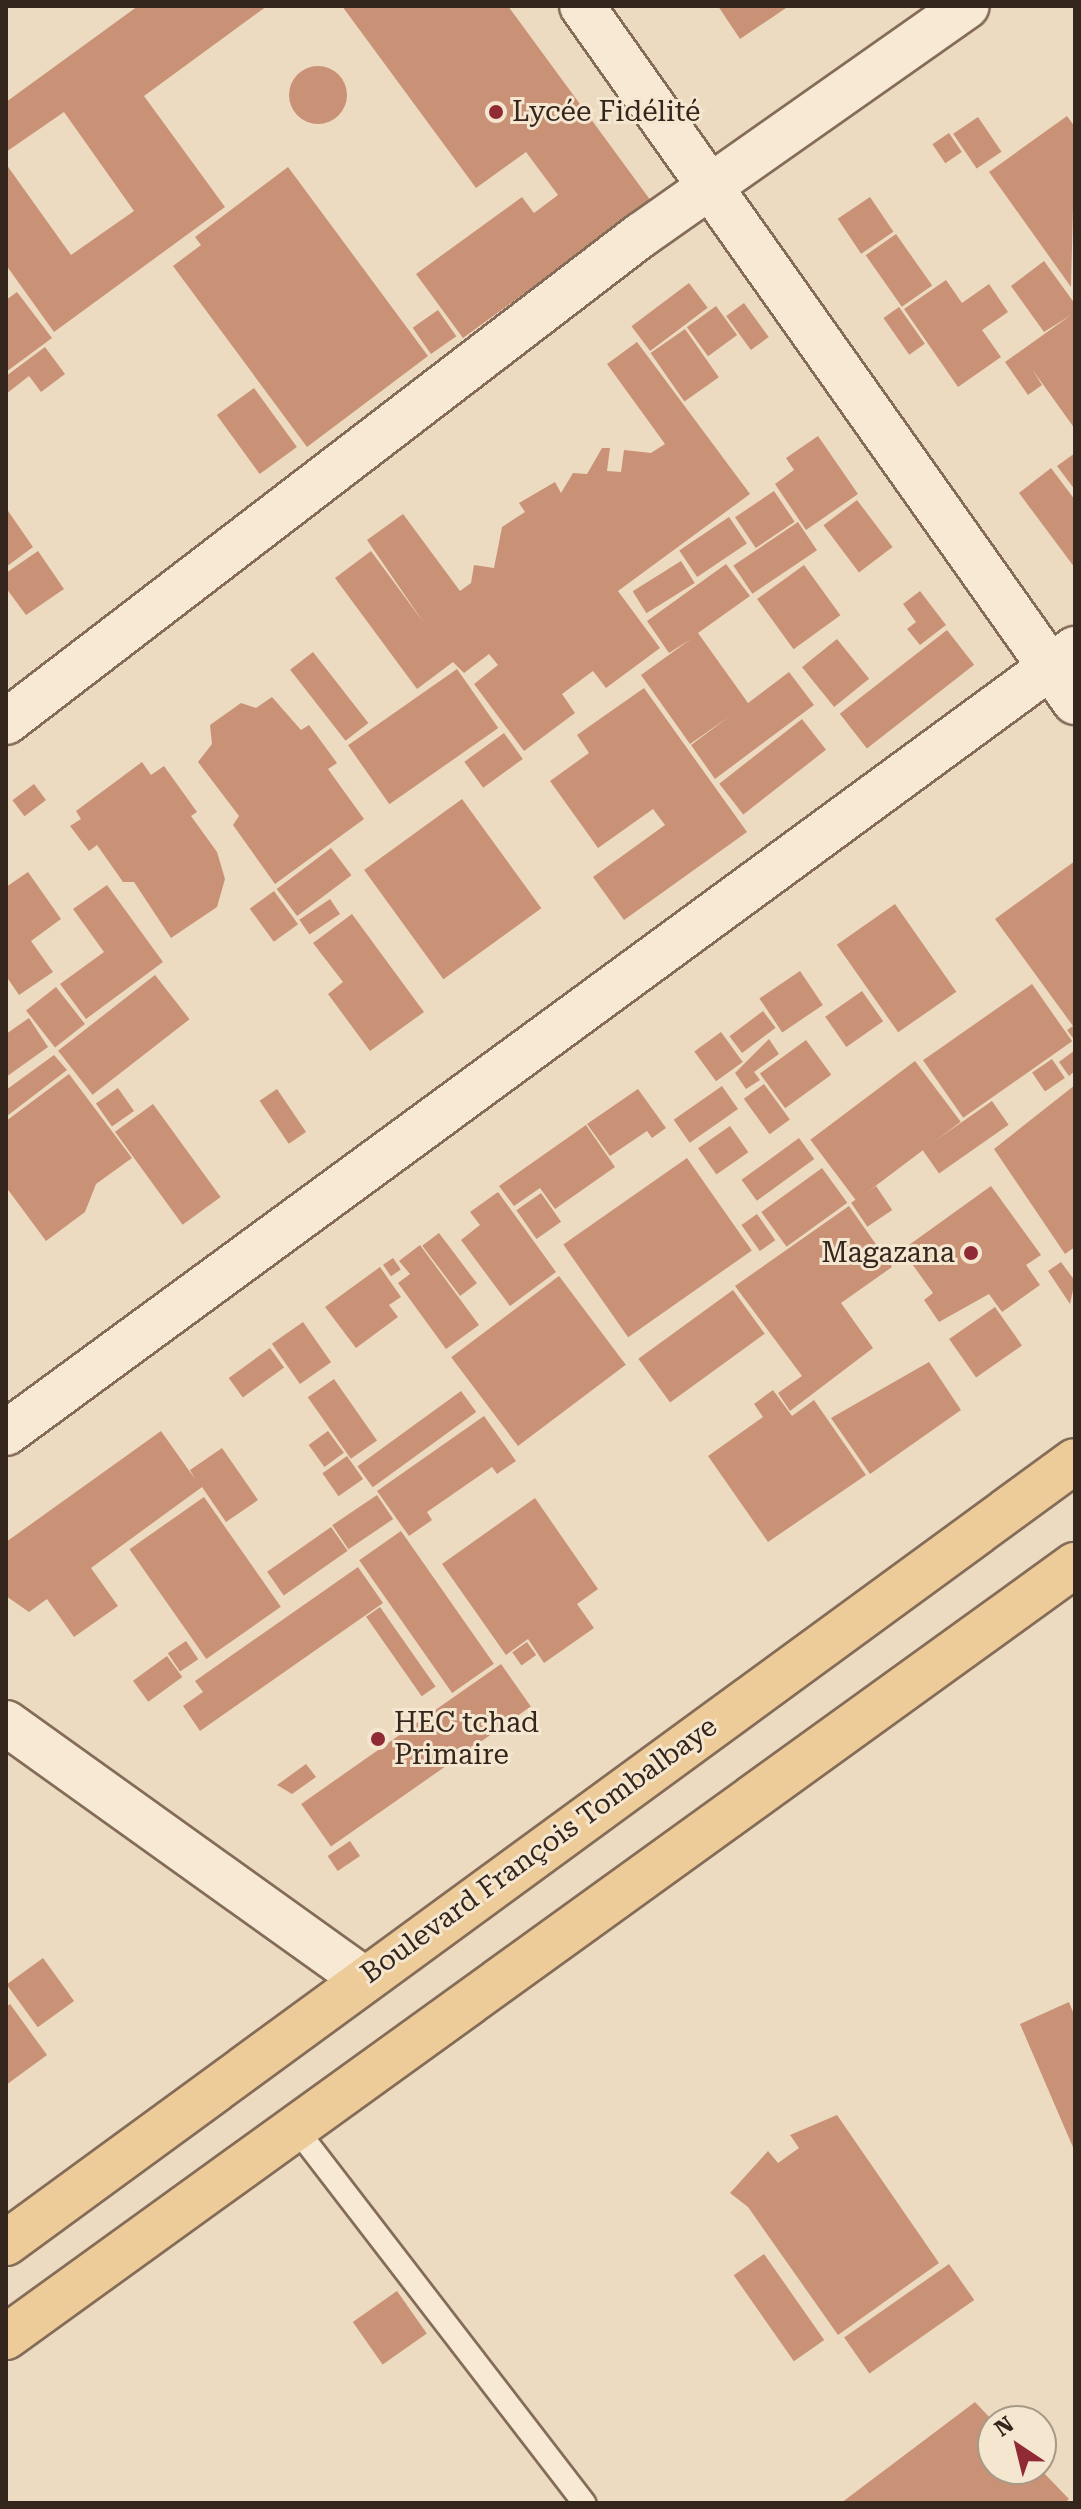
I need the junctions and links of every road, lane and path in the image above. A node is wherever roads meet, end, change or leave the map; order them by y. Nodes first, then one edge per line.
1 (582, 6) edge
2 (967, 6) edge
3 (708, 188) junction
4 (1062, 658) edge
5 (1075, 702) edge
6 (6, 722) edge
7 (6, 1433) edge
8 (1075, 1461) edge
9 (1075, 1565) edge
10 (6, 1723) edge
11 (362, 1978) junction
12 (297, 2130) junction
13 (6, 2243) edge
14 (6, 2337) edge
15 (584, 2503) edge

1 - 3 street
2 - 3 street
3 - 4 street
3 - 6 street
4 - 5 street
4 - 7 street
8 - 11 main road, Boulevard François Tombalbaye
9 - 12 main road
10 - 11 street
11 - 13 main road, Boulevard François Tombalbaye
12 - 14 main road
12 - 15 lane

